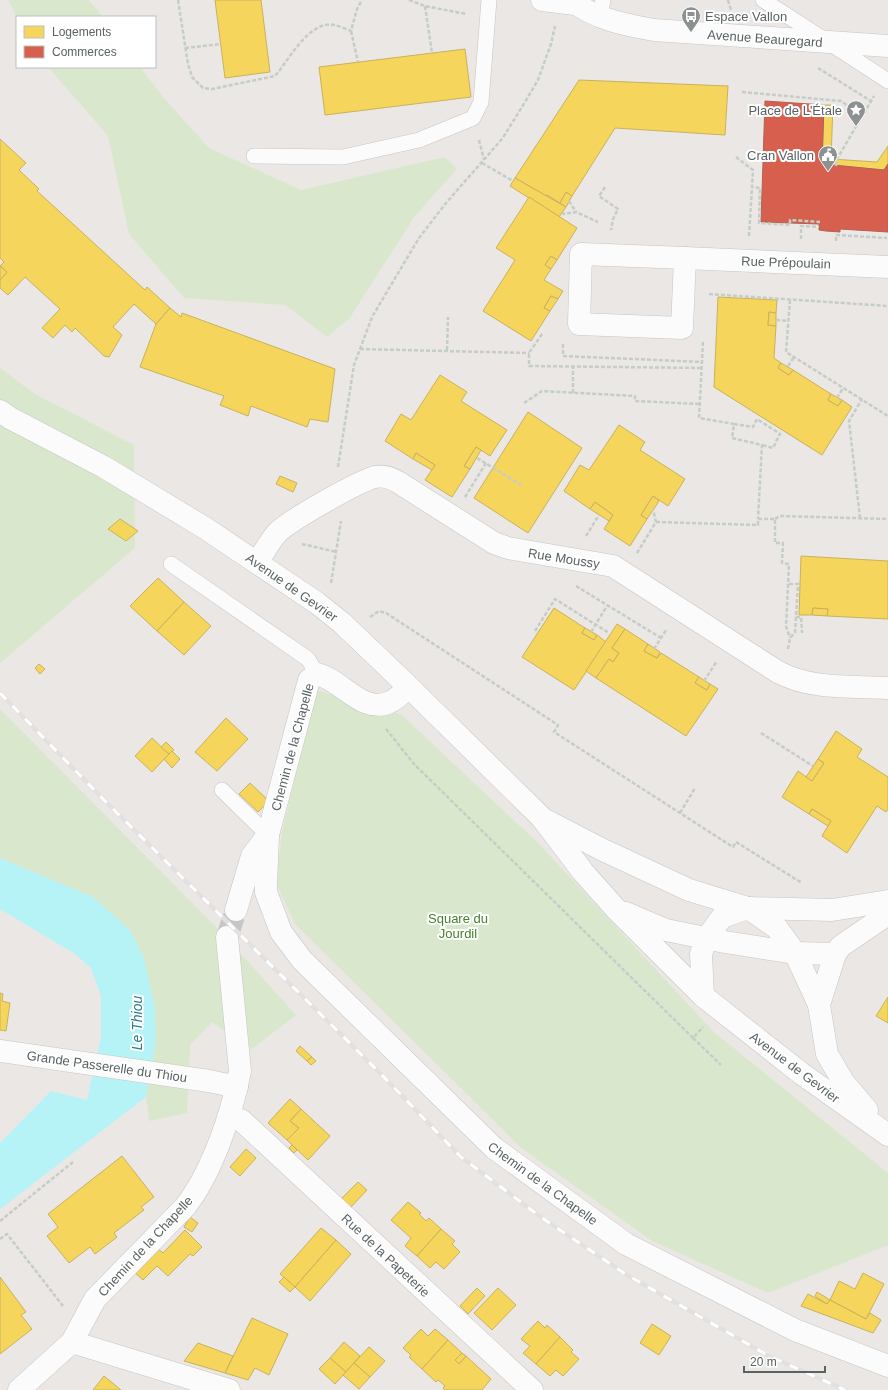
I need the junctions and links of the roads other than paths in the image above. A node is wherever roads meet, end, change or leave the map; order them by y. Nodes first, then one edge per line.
1 (489, 0) edge
2 (763, 0) edge
3 (562, 1) edge
4 (601, 8) edge
5 (827, 42) junction
6 (888, 46) edge
7 (886, 80) edge
8 (254, 156) dead end
9 (684, 258) junction
10 (888, 267) edge
11 (0, 411) edge
12 (258, 562) junction
13 (171, 564) dead end
14 (317, 674) junction
15 (409, 687) junction
16 (888, 688) edge
17 (222, 790) dead end
18 (542, 818) junction
19 (268, 835) junction
20 (888, 901) edge
21 (748, 908) junction
22 (616, 909) junction
23 (236, 910) tunnel mouth
24 (888, 914) edge
25 (227, 937) tunnel mouth
26 (706, 939) junction
27 (795, 953) junction
28 (835, 954) junction
29 (711, 1002) junction
30 (819, 1005) junction
31 (2, 1052) edge
32 (237, 1087) junction
33 (241, 1120) dead end
34 (888, 1134) edge
35 (76, 1335) junction
36 (888, 1366) edge
37 (19, 1390) edge
38 (229, 1390) edge
39 (532, 1390) edge

1 - 8 lane
2 - 5 lane
3 - 4 street, Avenue Beauregard
4 - 5 street, Avenue Beauregard
5 - 6 street, Avenue Beauregard
5 - 7 lane
9 - 9 street, Rue Prépoulain
9 - 10 street, Rue Prépoulain
11 - 12 street, Avenue de Gevrier
12 - 15 street, Avenue de Gevrier
12 - 16 street, Rue Moussy
13 - 14 lane
14 - 15 street, Chemin de la Chapelle
14 - 19 street, Chemin de la Chapelle
15 - 18 street, Avenue de Gevrier
17 - 19 lane
18 - 21 street, Avenue de Gevrier
18 - 22 street, Avenue de Gevrier
19 - 23 street, Chemin de la Chapelle
19 - 36 street, Chemin de la Chapelle
20 - 21 street, Avenue de Gevrier
21 - 26 street, Avenue de Gevrier
21 - 27 street, Avenue de Gevrier
22 - 26 street, Avenue de Gevrier
22 - 29 street, Avenue de Gevrier
24 - 28 street, Avenue de Gevrier
25 - 32 street, Chemin de la Chapelle
26 - 27 street, Avenue de Gevrier
26 - 29 street, Avenue de Gevrier
27 - 28 street, Avenue de Gevrier
27 - 30 street, Avenue de Gevrier
28 - 30 street, Avenue de Gevrier
29 - 34 street, Avenue de Gevrier
30 - 34 street, Avenue de Gevrier
31 - 32 street, Grande Passerelle du Thiou
32 - 35 street, Chemin de la Chapelle
33 - 39 street, Rue de la Papeterie
35 - 37 street
35 - 38 street

